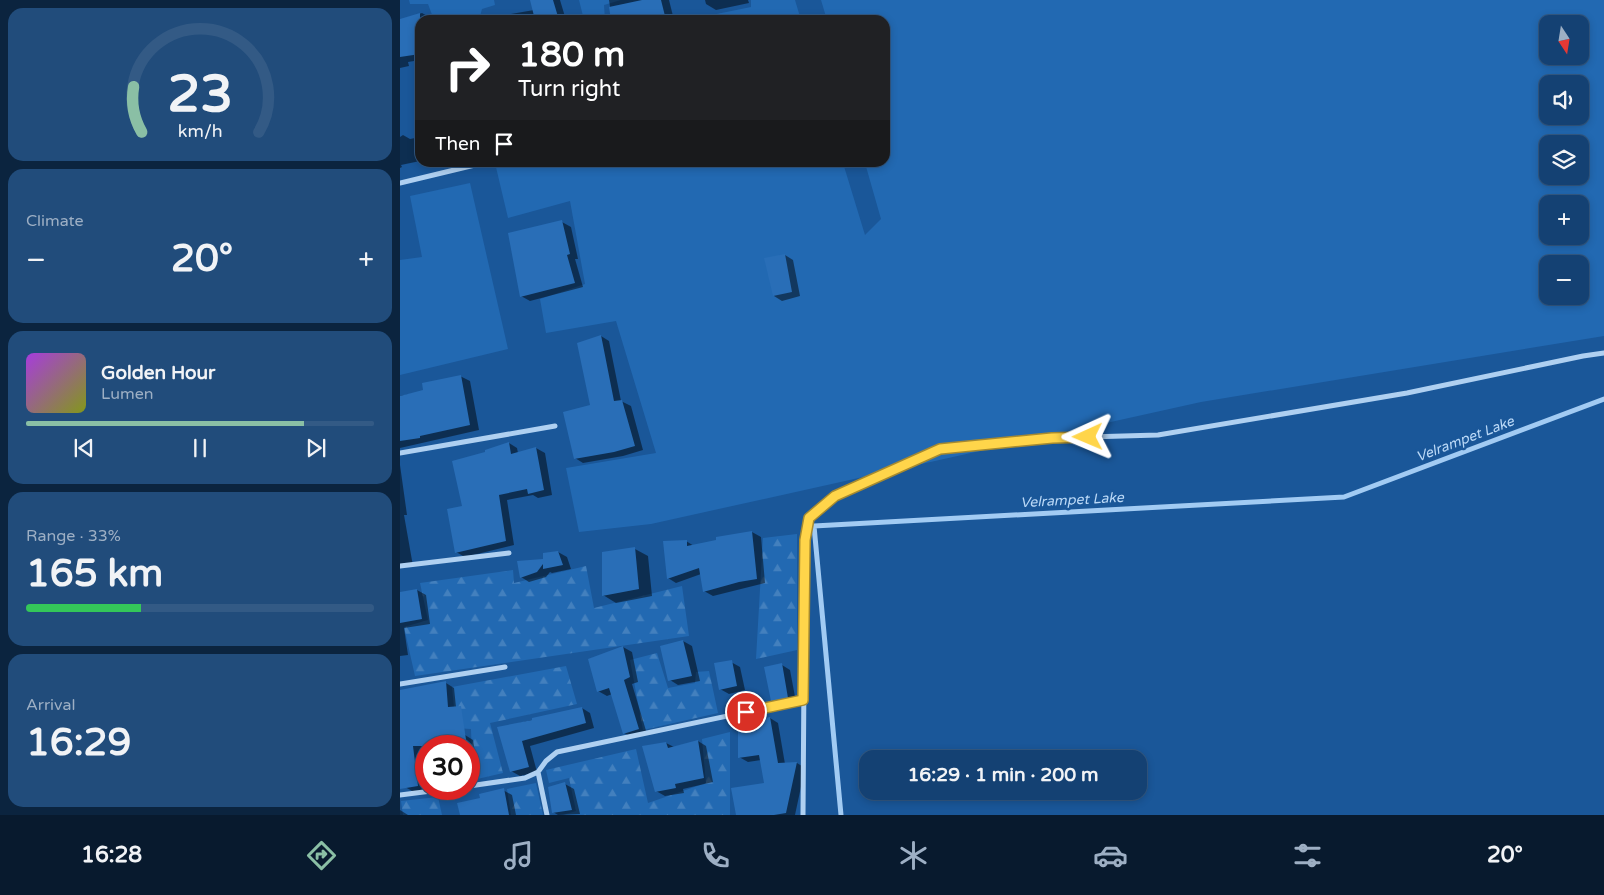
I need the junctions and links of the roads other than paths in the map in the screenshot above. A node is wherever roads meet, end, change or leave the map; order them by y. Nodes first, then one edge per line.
1 (467, 167) edge
2 (400, 183) edge
3 (1604, 353) edge
4 (555, 426) dead end
5 (400, 453) edge
6 (509, 553) dead end
7 (400, 566) edge
8 (505, 666) dead end
9 (400, 684) edge
10 (803, 700) junction
11 (538, 772) junction
12 (480, 784) edge
13 (415, 793) edge
14 (400, 795) edge
15 (547, 815) edge
16 (803, 815) edge

1 - 2 street
3 - 10 street
4 - 5 street
6 - 7 street
8 - 9 street
10 - 11 street
10 - 16 street
11 - 12 street
11 - 15 street
13 - 14 street

